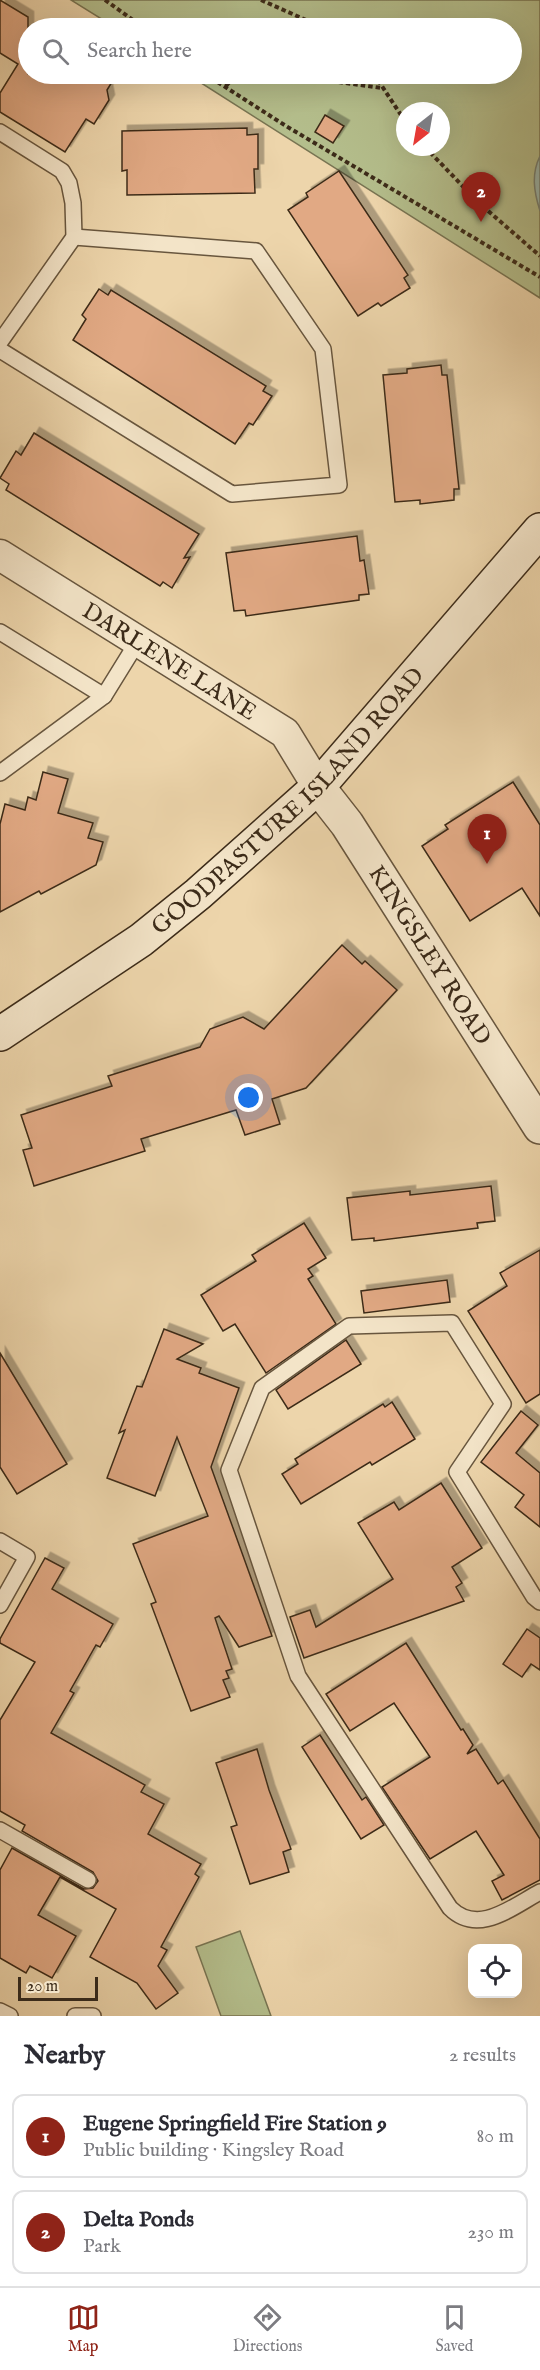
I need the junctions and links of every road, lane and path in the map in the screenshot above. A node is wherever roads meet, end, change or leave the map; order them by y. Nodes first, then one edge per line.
1 (105, 0) edge
2 (261, 0) edge
3 (130, 18) edge
4 (302, 18) edge
5 (222, 84) edge
6 (353, 84) edge
7 (380, 84) edge
8 (226, 86) joint
9 (382, 88) junction
10 (396, 108) edge
11 (0, 132) edge
12 (435, 156) edge
13 (74, 237) junction
14 (540, 256) edge
15 (540, 277) edge
16 (0, 342) edge
17 (0, 350) edge
18 (540, 530) edge
19 (0, 555) edge
20 (0, 632) edge
21 (138, 641) junction
22 (104, 696) junction
23 (0, 772) edge
24 (318, 787) junction
25 (0, 1034) edge
26 (540, 1127) edge
27 (0, 1541) edge
28 (538, 1596) edge
29 (0, 1605) edge
30 (0, 1830) edge
31 (88, 1880) dead end
32 (540, 1892) edge
33 (0, 2011) edge
34 (10, 2016) edge
35 (75, 2016) edge
36 (93, 2016) edge

1 - 3 path
2 - 4 path
5 - 8 path
6 - 9 path
7 - 9 path
8 - 15 path
9 - 10 path
11 - 13 lane
12 - 14 path
13 - 16 lane
13 - 17 lane
18 - 24 main road, GOODPASTURE ISLAND ROAD
19 - 21 street, DARLENE LANE
20 - 22 lane
21 - 22 lane
21 - 24 street, DARLENE LANE
22 - 23 lane
24 - 25 main road, GOODPASTURE ISLAND ROAD
24 - 26 main road, KINGSLEY ROAD
27 - 29 lane
28 - 32 lane
30 - 31 lane
33 - 34 lane
35 - 36 lane

